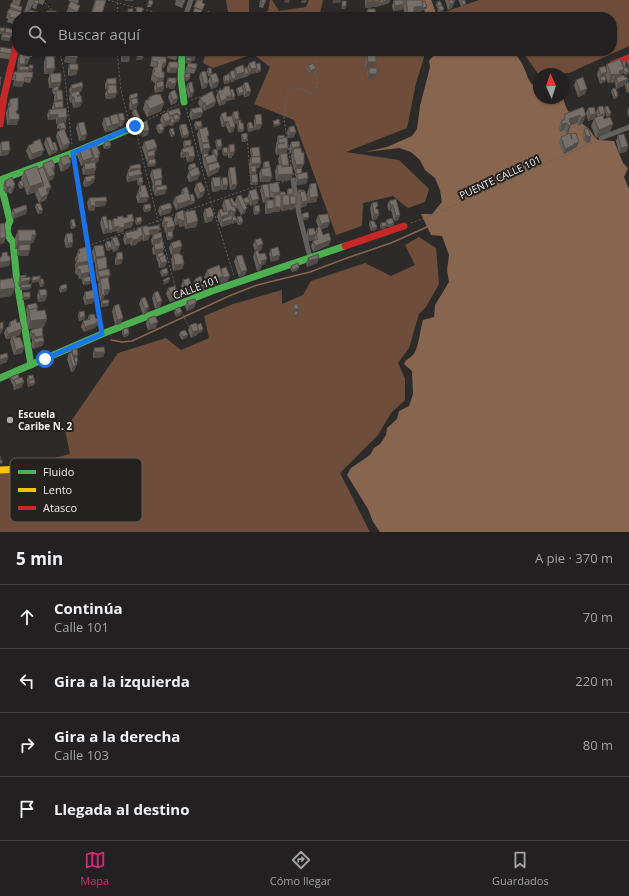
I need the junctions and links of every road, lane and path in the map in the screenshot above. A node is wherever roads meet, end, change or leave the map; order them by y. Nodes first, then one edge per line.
1 (31, 0) edge
2 (42, 0) edge
3 (108, 0) edge
4 (118, 0) edge
5 (191, 0) edge
6 (118, 3) junction
7 (27, 12) edge
8 (54, 12) edge
9 (117, 12) edge
10 (153, 12) edge
11 (187, 12) edge
12 (14, 56) edge
13 (61, 56) edge
14 (118, 56) edge
15 (182, 56) edge
16 (317, 56) edge
17 (629, 58) edge
18 (604, 68) edge
19 (222, 88) edge
20 (184, 102) junction
21 (0, 124) edge
22 (629, 127) edge
23 (133, 128) junction
24 (247, 135) edge
25 (601, 138) joint
26 (73, 153) junction
27 (0, 180) edge
28 (293, 180) junction
29 (278, 183) edge
30 (264, 186) edge
31 (251, 188) junction
32 (211, 202) junction
33 (158, 221) junction
34 (404, 226) joint
35 (88, 246) junction
36 (310, 258) junction
37 (236, 282) junction
38 (176, 288) edge
39 (182, 312) edge
40 (188, 327) dead end
41 (102, 334) junction
42 (31, 365) junction
43 (0, 378) edge
44 (0, 470) edge
45 (10, 470) edge

1 - 7 street
2 - 8 path
3 - 6 path
4 - 6 path
5 - 11 street
6 - 9 path
6 - 10 path
12 - 21 street
13 - 26 path
14 - 23 path
15 - 20 street
16 - 28 path
17 - 18 street
19 - 20 path
20 - 23 path
20 - 32 path
22 - 25 street
23 - 26 street
23 - 33 path
24 - 31 path
25 - 34 path, PUENTE CALLE 101
26 - 27 street
26 - 35 path
27 - 42 street
28 - 29 path
28 - 36 street
30 - 31 path
31 - 32 path
32 - 33 path
32 - 37 path
33 - 35 path
33 - 38 path
34 - 36 street, CALLE 101
35 - 41 path
36 - 37 street, CALLE 101
37 - 41 street, CALLE 101
39 - 40 path
41 - 42 street, CALLE 101
42 - 43 street, CALLE 101
44 - 45 street

